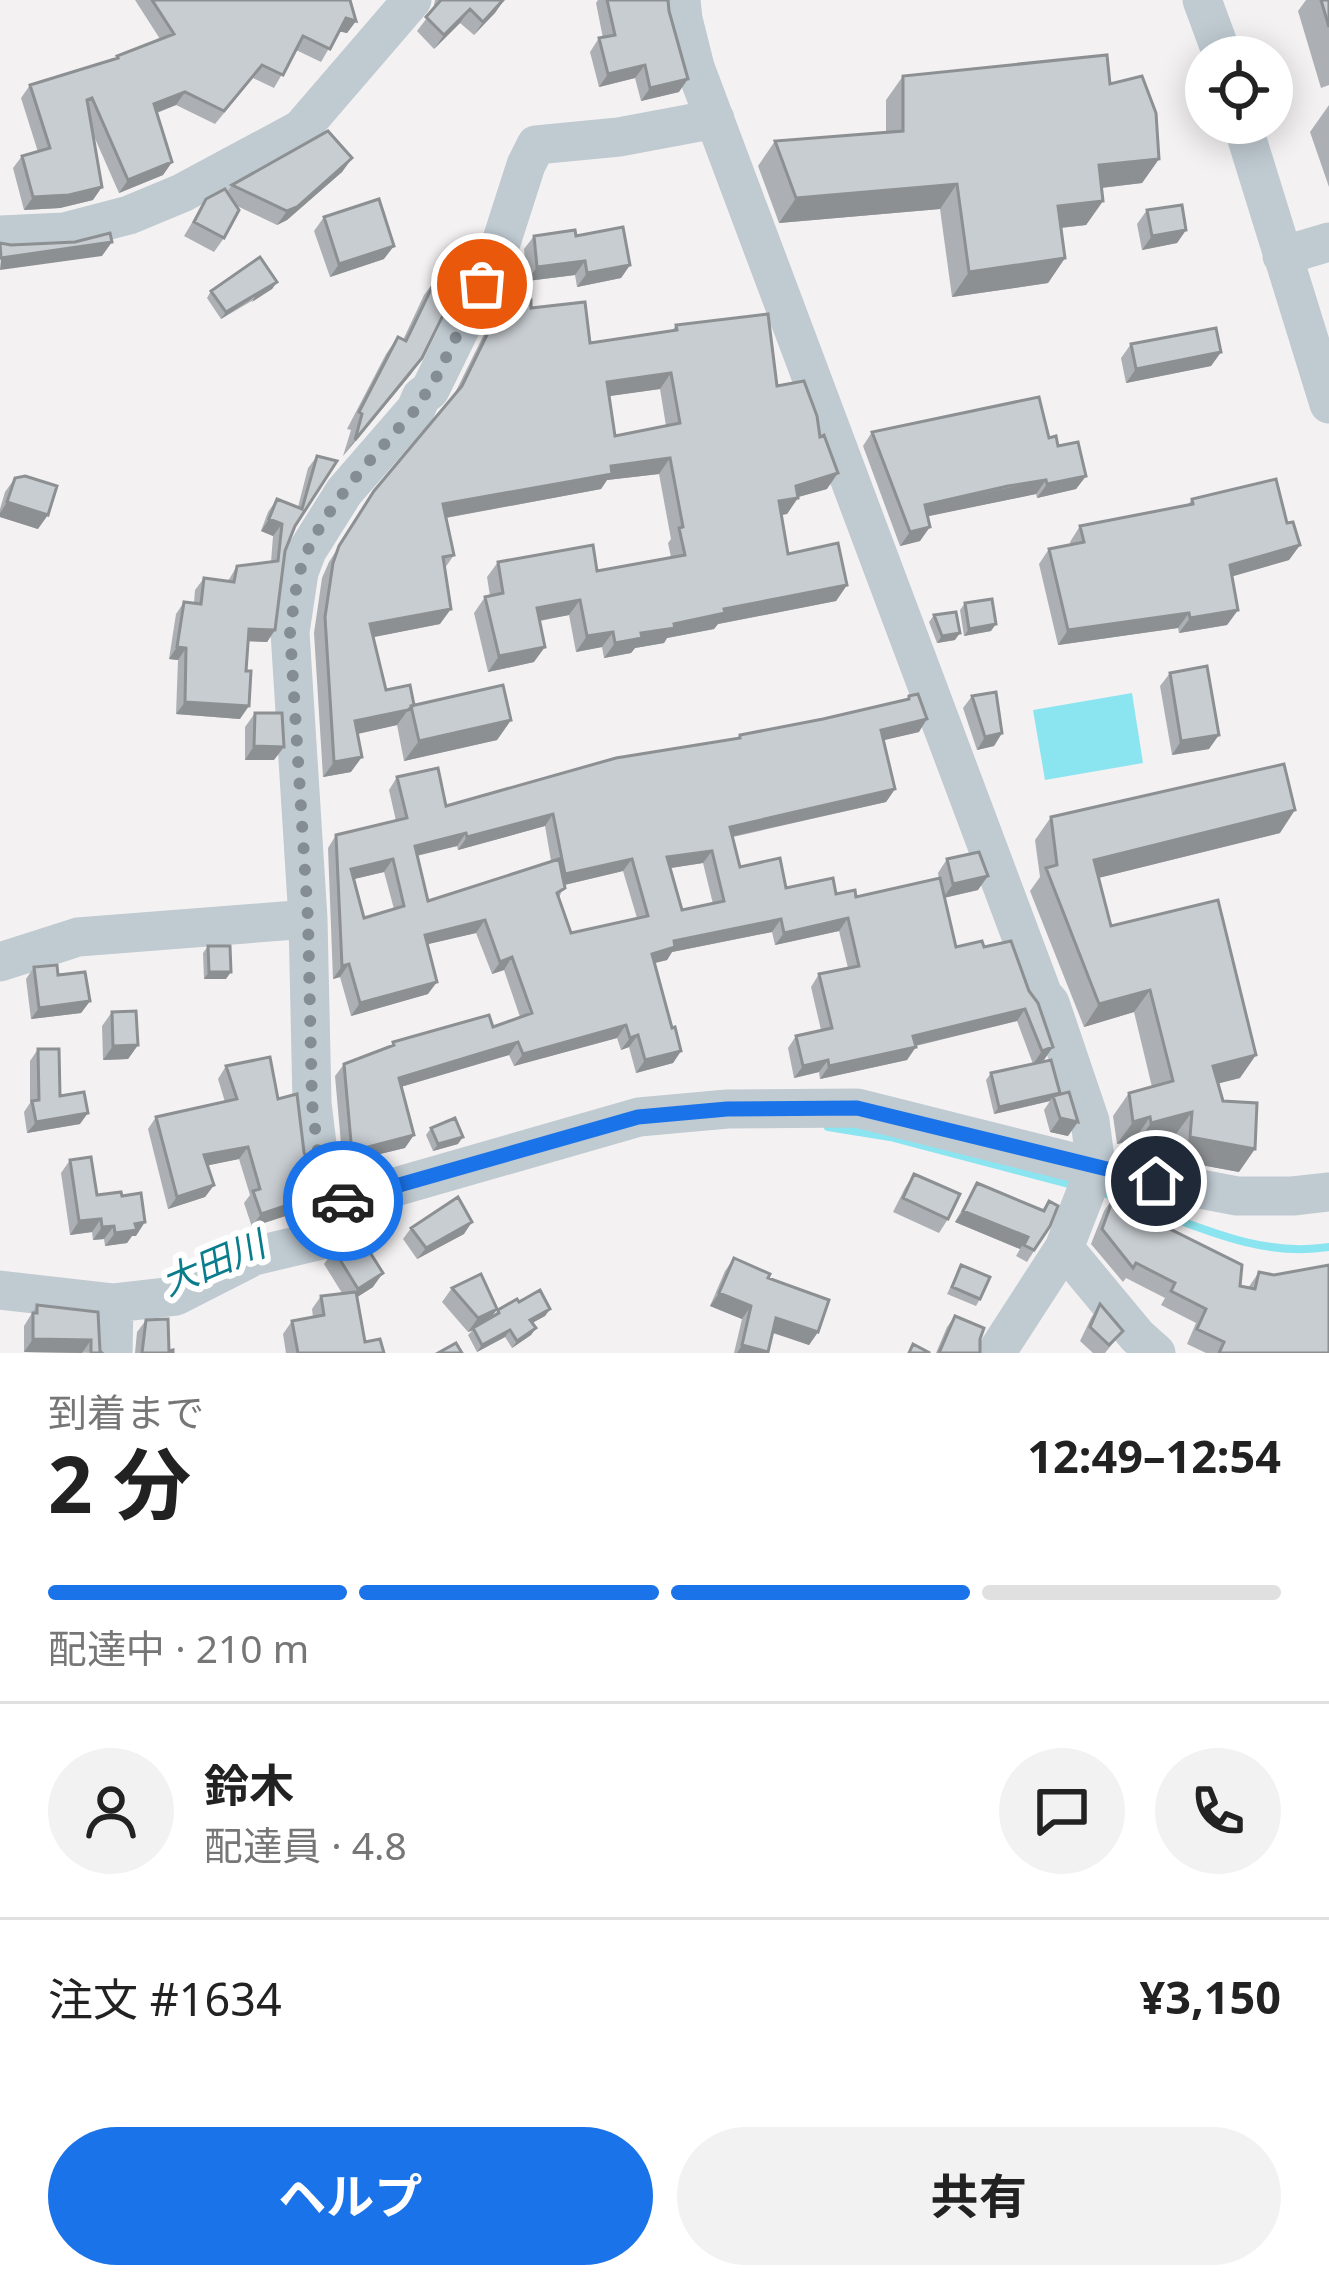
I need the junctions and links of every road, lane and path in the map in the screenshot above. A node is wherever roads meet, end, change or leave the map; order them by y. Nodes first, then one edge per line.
1 (412, 0) edge
2 (681, 0) edge
3 (1202, 0) edge
4 (1215, 36) edge
5 (715, 119) junction
6 (1248, 144) edge
7 (0, 235) edge
8 (1329, 242) edge
9 (1282, 256) junction
10 (1329, 404) edge
11 (308, 919) junction
12 (0, 962) edge
13 (1096, 1166) junction
14 (1329, 1192) edge
15 (336, 1204) junction
16 (1064, 1248) junction
17 (0, 1290) edge
18 (115, 1304) junction
19 (113, 1353) edge
20 (996, 1353) edge
21 (1156, 1353) edge

1 - 7 street
2 - 5 street
3 - 4 street
5 - 11 street
5 - 13 street
6 - 9 street
8 - 9 street
9 - 10 street
11 - 12 street
11 - 15 street
13 - 14 street
13 - 15 street
13 - 16 street
15 - 18 street
16 - 20 street
16 - 21 street
17 - 18 street
18 - 19 street

